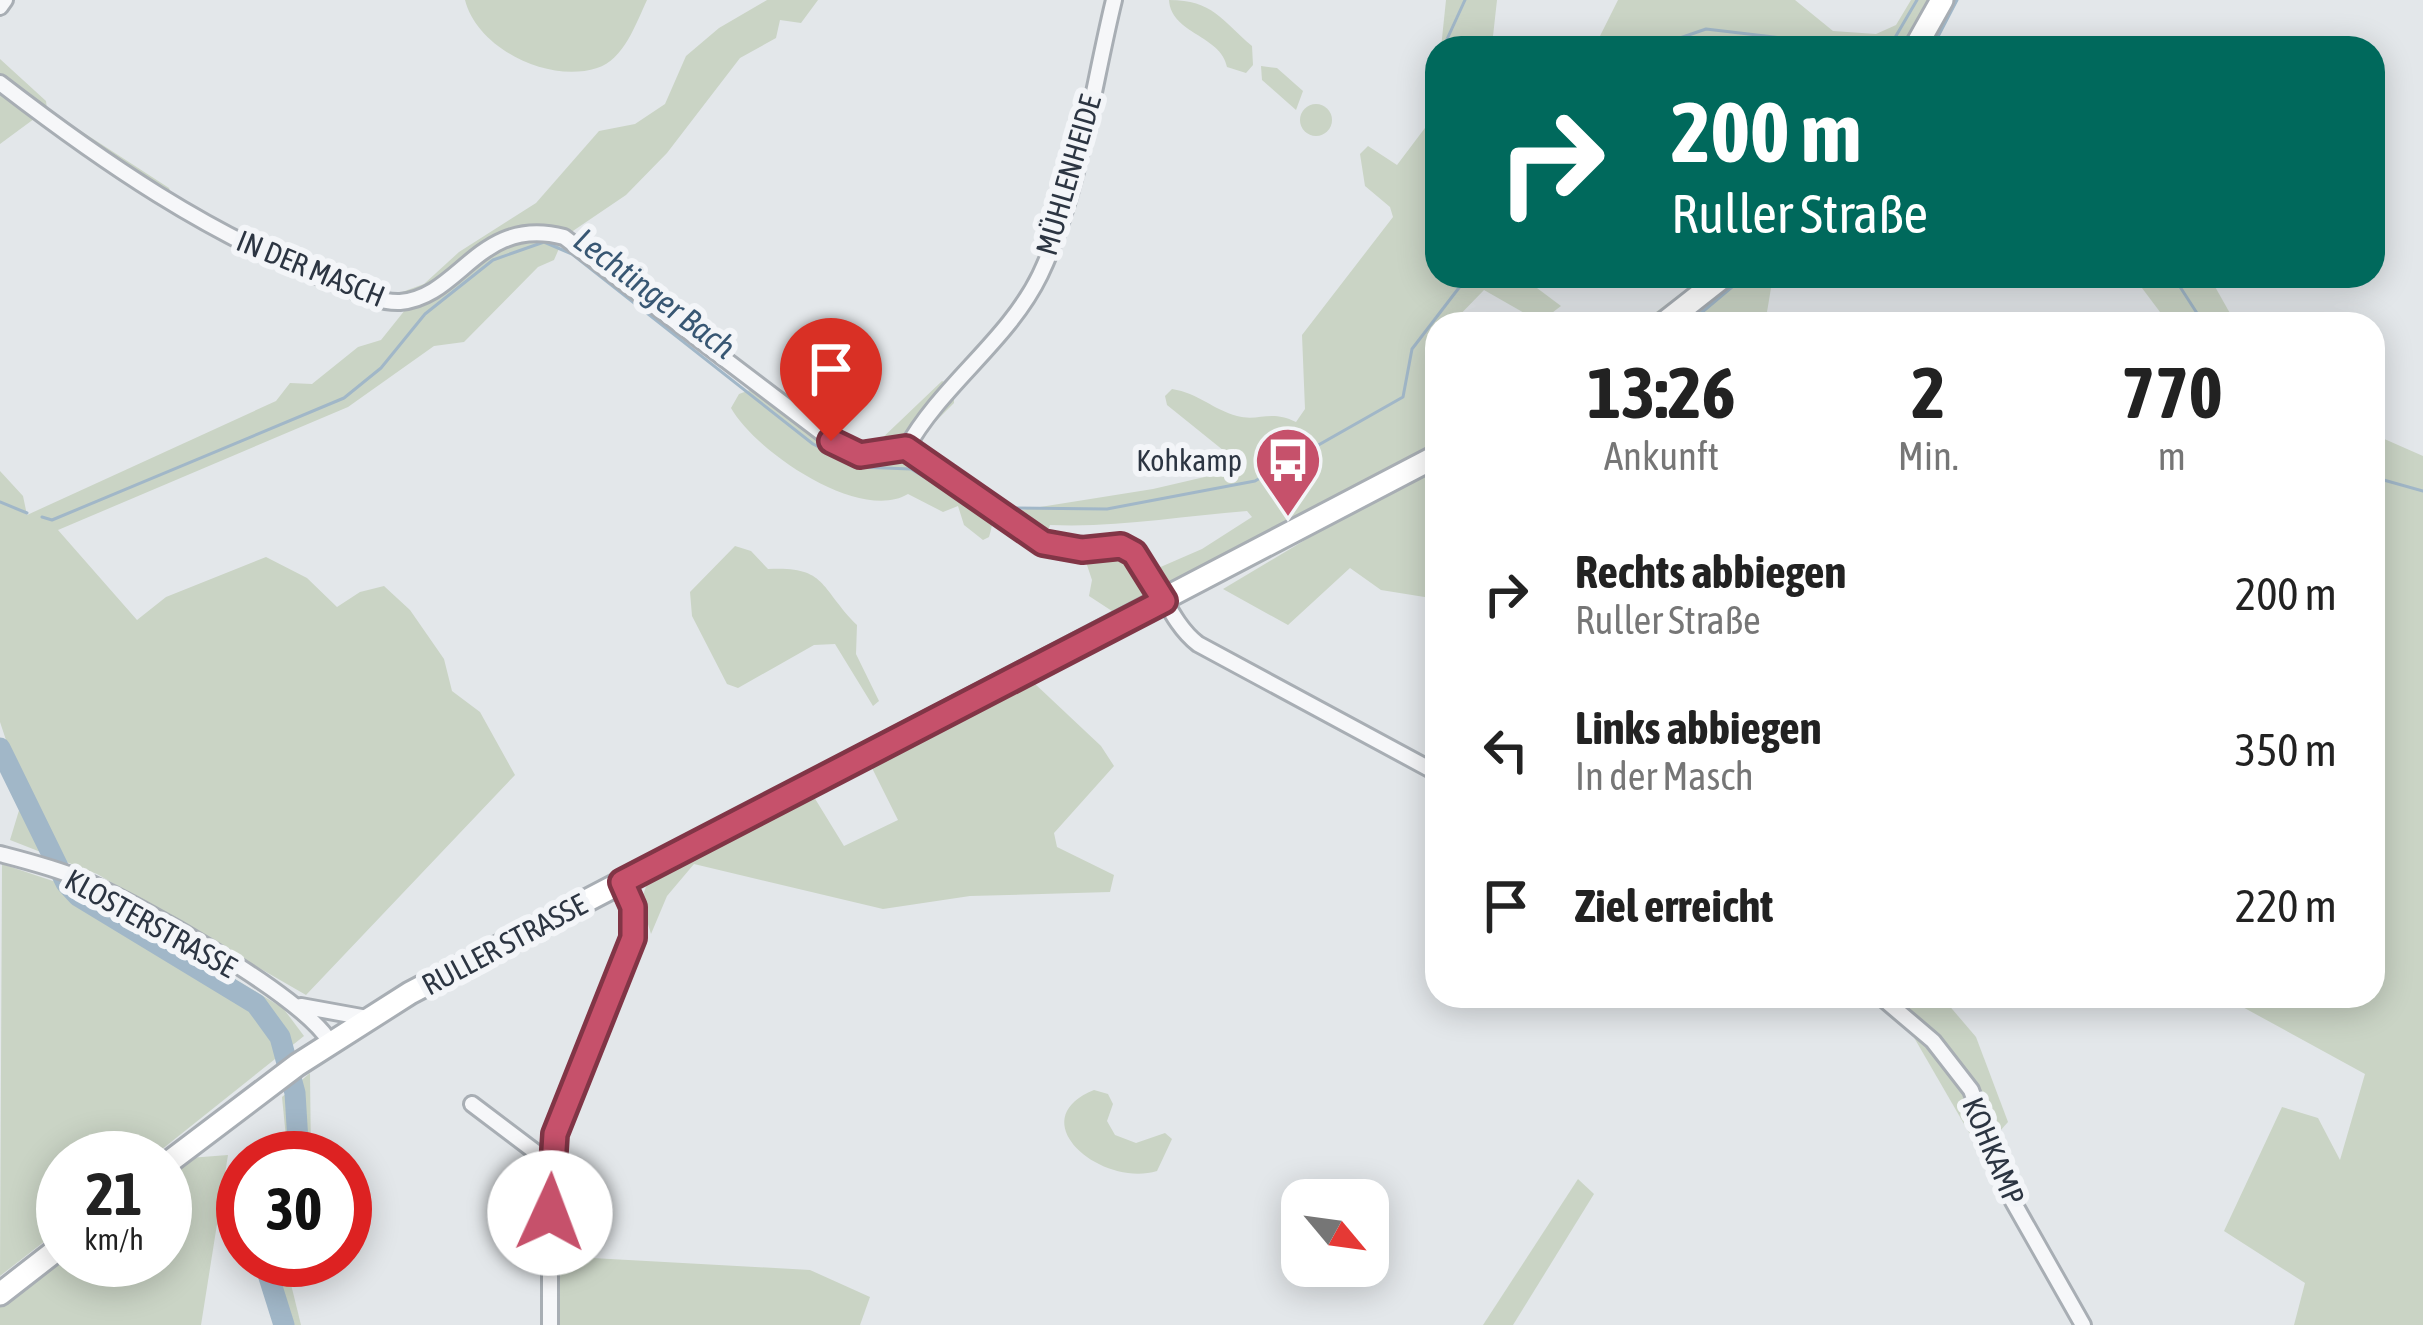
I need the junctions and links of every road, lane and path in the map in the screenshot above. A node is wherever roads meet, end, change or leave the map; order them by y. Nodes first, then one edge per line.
1 (1114, 0) edge
2 (1942, 0) edge
3 (1922, 36) edge
4 (0, 83) edge
5 (1709, 288) edge
6 (1678, 312) edge
7 (906, 448) junction
8 (1425, 462) edge
9 (1164, 601) junction
10 (1425, 767) edge
11 (0, 854) edge
12 (622, 882) junction
13 (296, 1005) junction
14 (1894, 1008) edge
15 (369, 1018) junction
16 (330, 1042) junction
17 (472, 1104) dead end
18 (192, 1144) edge
19 (550, 1162) junction
20 (36, 1266) edge
21 (0, 1294) edge
22 (550, 1325) edge
23 (2084, 1325) edge

1 - 7 street, MÜHLENHEIDE
2 - 3 main road
4 - 7 street, IN DER MASCH
5 - 6 main road
7 - 9 street
8 - 9 main road, RULLER STRASSE
9 - 10 street
9 - 12 main road, RULLER STRASSE
11 - 13 street, KLOSTERSTRASSE
12 - 15 main road, RULLER STRASSE
12 - 19 street
13 - 15 street, KLOSTERSTRASSE
13 - 16 street, KLOSTERSTRASSE
14 - 23 street, KOHKAMP
15 - 16 main road, RULLER STRASSE
16 - 18 main road, RULLER STRASSE
17 - 19 street
19 - 22 street
20 - 21 main road

